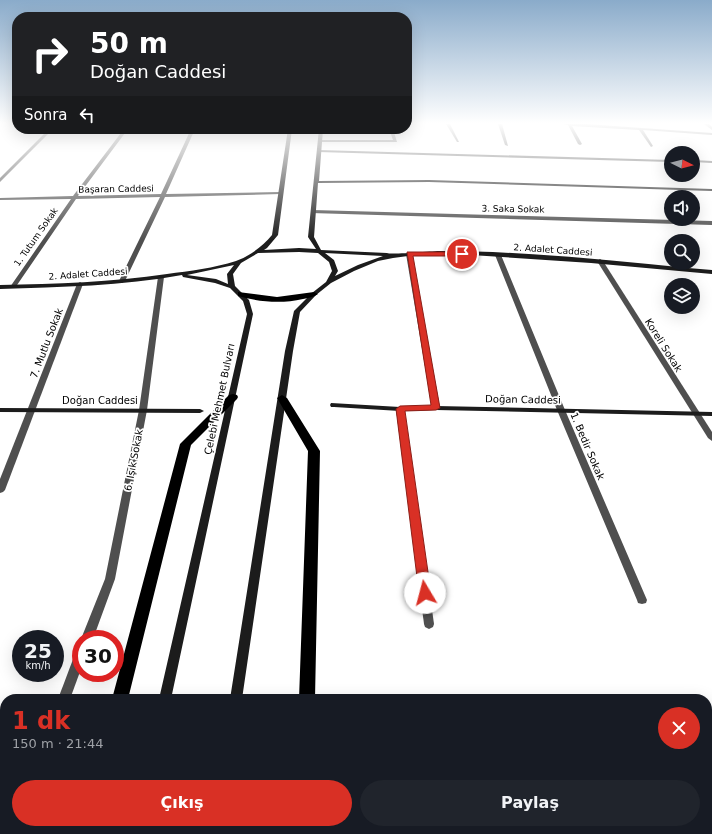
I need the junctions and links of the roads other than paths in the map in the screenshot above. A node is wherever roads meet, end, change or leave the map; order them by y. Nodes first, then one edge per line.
1 (18, 163) edge
2 (100, 163) edge
3 (178, 163) edge
4 (285, 163) edge
5 (318, 163) edge
6 (0, 181) edge
7 (317, 182) junction
8 (712, 190) edge
9 (280, 193) junction
10 (163, 196) junction
11 (74, 198) junction
12 (0, 199) edge
13 (313, 212) junction
14 (712, 223) edge
15 (320, 252) junction
16 (254, 253) junction
17 (409, 254) junction
18 (498, 255) junction
19 (392, 256) junction
20 (600, 261) junction
21 (239, 262) junction
22 (712, 272) edge
23 (177, 274) junction
24 (161, 277) junction
25 (122, 281) junction
26 (328, 283) junction
27 (80, 284) junction
28 (0, 287) edge
29 (13, 287) junction
30 (232, 287) junction
31 (241, 294) junction
32 (314, 294) junction
33 (233, 397) junction
34 (282, 398) junction
35 (334, 405) dead end
36 (436, 408) junction
37 (400, 409) junction
38 (0, 410) edge
39 (31, 410) junction
40 (143, 410) junction
41 (561, 410) junction
42 (200, 411) dead end
43 (696, 414) junction
44 (712, 414) edge
45 (712, 438) edge
46 (0, 490) edge
47 (642, 600) dead end
48 (429, 624) dead end
49 (90, 630) edge
50 (72, 678) edge
51 (66, 694) edge
52 (121, 694) edge
53 (166, 694) edge
54 (237, 694) edge
55 (307, 694) edge

1 - 6 street
2 - 11 street, 1. Tutum Sokak
3 - 10 street
4 - 9 main road
5 - 7 main road
7 - 8 main road
7 - 13 main road
9 - 10 street, Başaran Caddesi
9 - 16 main road
10 - 11 street, Başaran Caddesi
10 - 25 street
11 - 12 street, Başaran Caddesi
11 - 29 street, 1. Tutum Sokak
13 - 14 street, 3. Saka Sokak
13 - 15 main road
15 - 16 main road
15 - 19 main road
15 - 26 main road
16 - 21 main road
17 - 18 main road, 2. Adalet Caddesi
17 - 19 main road, 2. Adalet Caddesi
17 - 36 street
18 - 20 main road, 2. Adalet Caddesi
18 - 41 street, 1. Bedir Sokak
19 - 26 main road
20 - 22 main road, 2. Adalet Caddesi
20 - 43 street, Koreli Sokak
21 - 23 main road, 2. Adalet Caddesi
21 - 30 main road
23 - 24 main road, 2. Adalet Caddesi
23 - 30 main road, Çelebi Mehmet Bulvarı
24 - 25 main road, 2. Adalet Caddesi
24 - 40 street, 6. Işık Sokak
25 - 27 main road, 2. Adalet Caddesi
26 - 32 main road
27 - 29 main road, 2. Adalet Caddesi
27 - 39 street, 7. Mutlu Sokak
28 - 29 main road, 2. Adalet Caddesi
30 - 31 main road, Çelebi Mehmet Bulvarı
31 - 32 main road
31 - 33 main road, Çelebi Mehmet Bulvarı
32 - 34 main road
33 - 52 highway
33 - 53 main road, Çelebi Mehmet Bulvarı
34 - 54 main road
34 - 55 highway
35 - 37 main road, Doğan Caddesi
36 - 37 main road, Doğan Caddesi
36 - 41 main road, Doğan Caddesi
37 - 48 street
38 - 39 main road, Doğan Caddesi
39 - 40 main road, Doğan Caddesi
39 - 46 street, 7. Mutlu Sokak
40 - 42 main road, Doğan Caddesi
40 - 49 street, 6. Işık Sokak
41 - 43 main road, Doğan Caddesi
41 - 47 street, 1. Bedir Sokak
43 - 44 main road, Doğan Caddesi
43 - 45 street, Koreli Sokak
50 - 51 street

